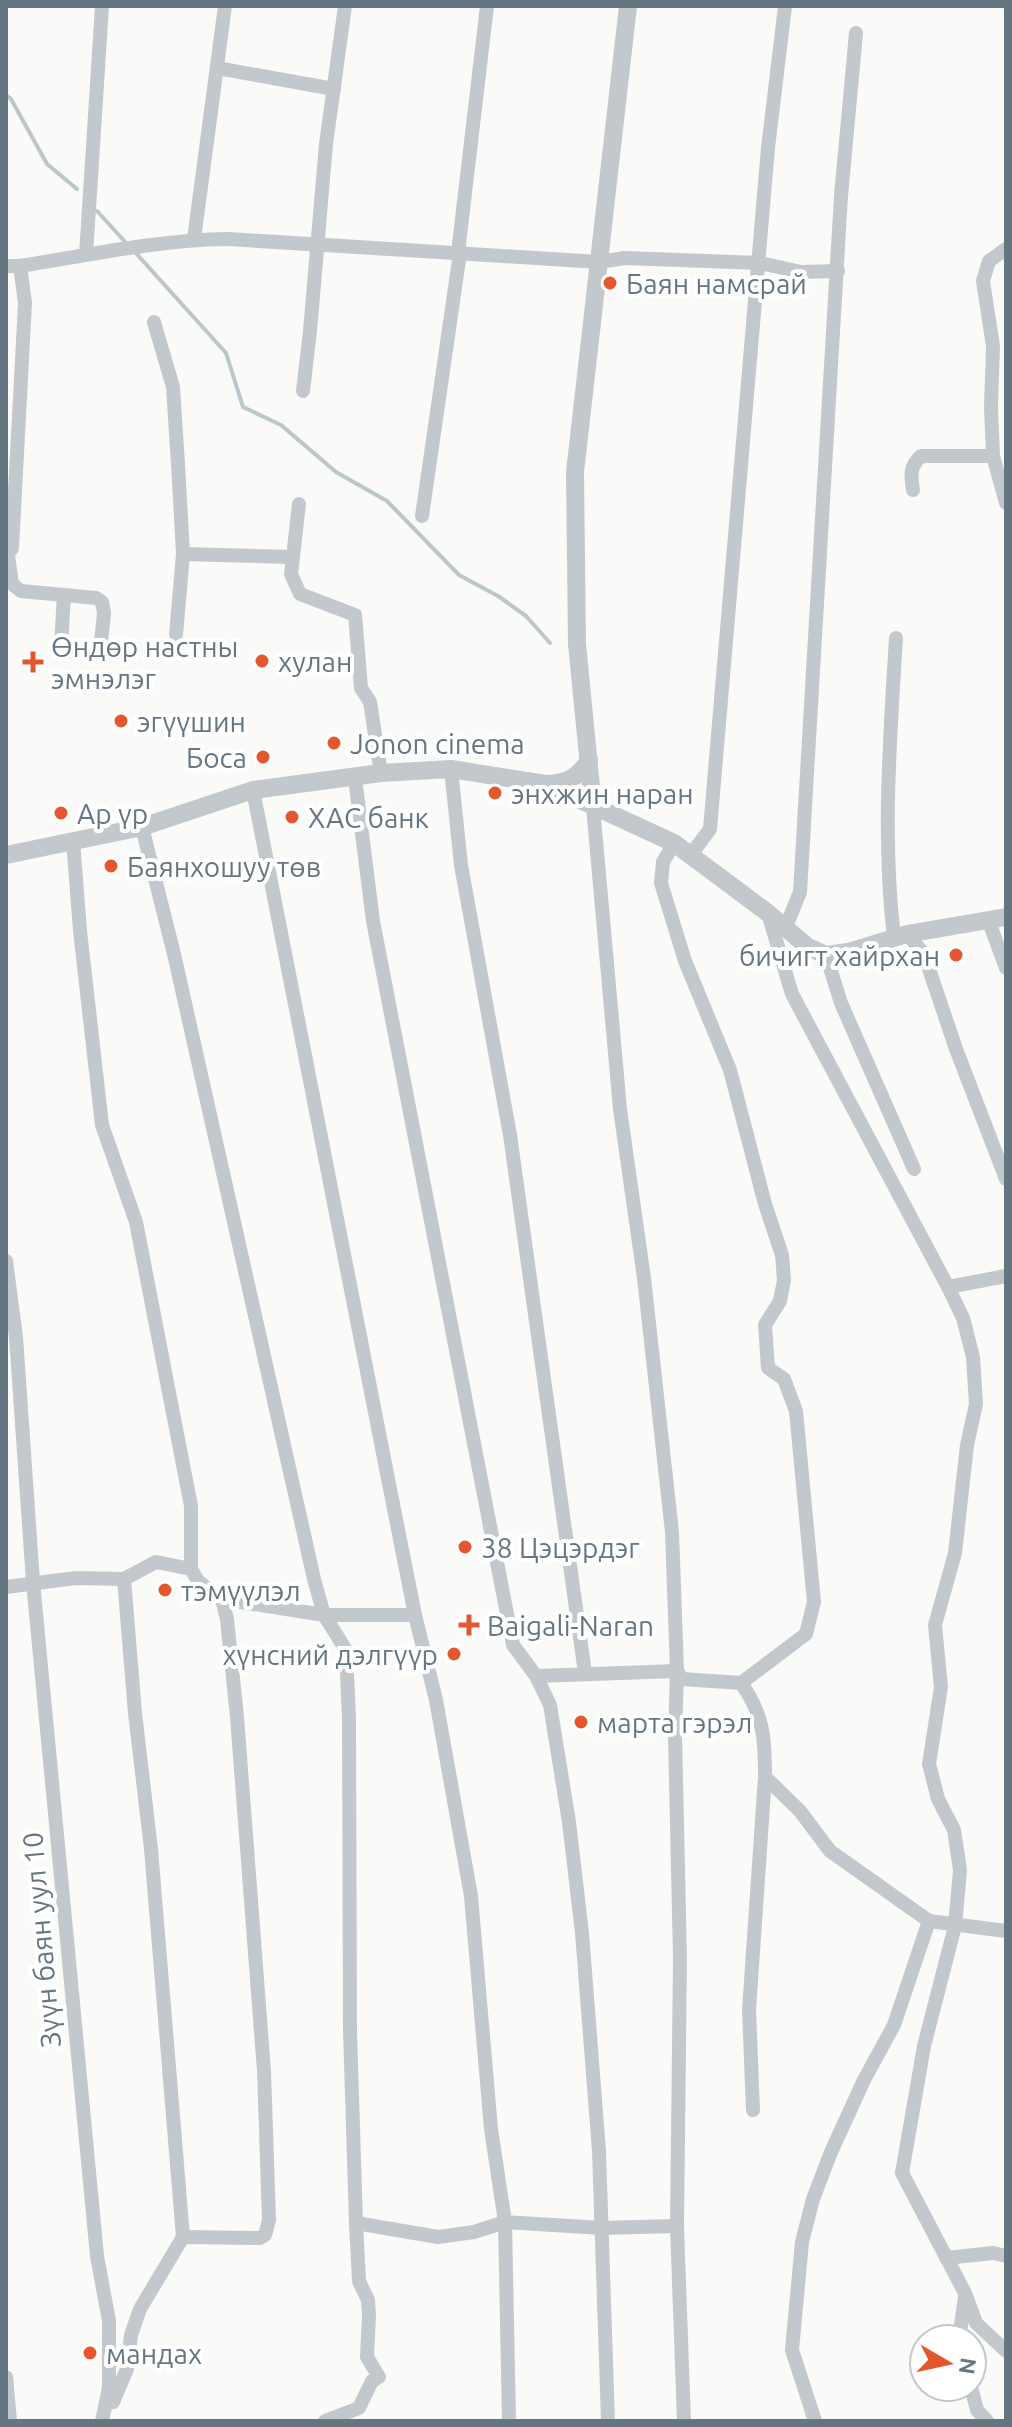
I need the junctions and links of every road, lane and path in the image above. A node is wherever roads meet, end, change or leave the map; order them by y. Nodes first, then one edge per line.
1 (102, 6) edge
2 (225, 6) edge
3 (345, 6) edge
4 (487, 6) edge
5 (628, 6) edge
6 (785, 6) edge
7 (856, 33) dead end
8 (217, 68) junction
9 (334, 89) junction
10 (194, 239) junction
11 (318, 243) junction
12 (1006, 249) edge
13 (460, 253) junction
14 (86, 255) junction
15 (599, 262) junction
16 (760, 263) junction
17 (13, 266) edge
18 (838, 271) junction
19 (154, 322) dead end
20 (303, 391) dead end
21 (993, 456) junction
22 (913, 490) dead end
23 (1006, 503) edge
24 (299, 504) dead end
25 (422, 516) dead end
26 (183, 554) junction
27 (7, 556) edge
28 (293, 557) junction
29 (64, 595) junction
30 (176, 635) dead end
31 (896, 638) dead end
32 (589, 760) junction
33 (451, 769) junction
34 (381, 773) junction
35 (355, 778) junction
36 (546, 784) junction
37 (253, 790) junction
38 (593, 807) junction
39 (142, 827) junction
40 (73, 840) junction
41 (674, 843) junction
42 (6, 855) edge
43 (690, 856) junction
44 (768, 913) junction
45 (997, 918) edge
46 (785, 929) junction
47 (901, 936) junction
48 (1002, 943) edge
49 (826, 955) junction
50 (1006, 968) edge
51 (914, 1169) dead end
52 (1006, 1179) edge
53 (6, 1261) edge
54 (1006, 1276) edge
55 (948, 1287) junction
56 (191, 1569) junction
57 (124, 1579) junction
58 (33, 1582) junction
59 (6, 1587) edge
60 (222, 1599) junction
61 (324, 1615) junction
62 (415, 1615) junction
63 (677, 1671) junction
64 (585, 1673) junction
65 (536, 1676) junction
66 (741, 1683) junction
67 (765, 1777) junction
68 (929, 1921) junction
69 (955, 1926) junction
70 (1006, 1931) edge
71 (753, 2110) dead end
72 (505, 2222) junction
73 (356, 2223) junction
74 (677, 2226) junction
75 (602, 2228) junction
76 (183, 2237) junction
77 (1006, 2256) edge
78 (946, 2258) junction
79 (965, 2293) junction
80 (109, 2321) junction
81 (961, 2323) edge
82 (131, 2335) junction
83 (1006, 2351) edge
84 (6, 2377) edge
85 (975, 2403) edge
86 (10, 2421) edge
87 (104, 2421) edge
88 (325, 2421) edge
89 (509, 2421) edge
90 (608, 2421) edge
91 (684, 2421) edge
92 (815, 2421) edge
93 (987, 2421) edge

1 - 14 street
2 - 8 street
3 - 9 street
4 - 13 street
5 - 15 street
6 - 16 street
7 - 18 street
8 - 9 street
8 - 10 street
9 - 11 street
10 - 11 street
10 - 14 street
11 - 13 street
11 - 20 street
12 - 21 street
13 - 15 street
13 - 25 street
14 - 17 street
15 - 16 street
15 - 32 street
16 - 18 street
16 - 43 street
17 - 27 street
18 - 46 street
19 - 26 street
21 - 22 street
21 - 23 street
24 - 28 street
26 - 28 street
26 - 30 street
27 - 29 street
28 - 34 street
29 - 29 street
31 - 47 street
32 - 36 street
32 - 38 street
33 - 34 street
33 - 36 street
33 - 64 street
34 - 35 street
35 - 37 street
35 - 65 street
36 - 38 street
37 - 39 street
37 - 62 street
38 - 41 street
38 - 63 street
39 - 40 street
39 - 61 street
40 - 42 street
40 - 56 street
41 - 43 street
41 - 66 street
43 - 44 street
44 - 46 street
44 - 55 street
45 - 47 street
45 - 48 street
46 - 49 street
47 - 49 street
47 - 52 street
48 - 50 street
49 - 51 street
53 - 58 street, Зүүн баян уул 10
54 - 55 street
55 - 69 street
56 - 57 street
56 - 60 street
57 - 58 street
57 - 76 street
58 - 59 street
58 - 80 street, Зүүн баян уул 10
60 - 61 street
60 - 76 street
61 - 62 street
61 - 73 street
62 - 72 street
63 - 64 street
63 - 66 street
63 - 74 street
64 - 65 street
65 - 75 street
66 - 67 street
67 - 68 street
67 - 71 street
68 - 69 street
68 - 92 street
69 - 70 street
69 - 78 street
72 - 73 street
72 - 75 street
72 - 89 street
73 - 88 street
74 - 75 street
74 - 91 street
75 - 90 street
76 - 82 street
77 - 78 street
78 - 79 street
79 - 81 street
79 - 83 street
80 - 82 street
80 - 87 street, Зүүн баян уул 10
82 - 87 street
84 - 86 street
85 - 93 street

